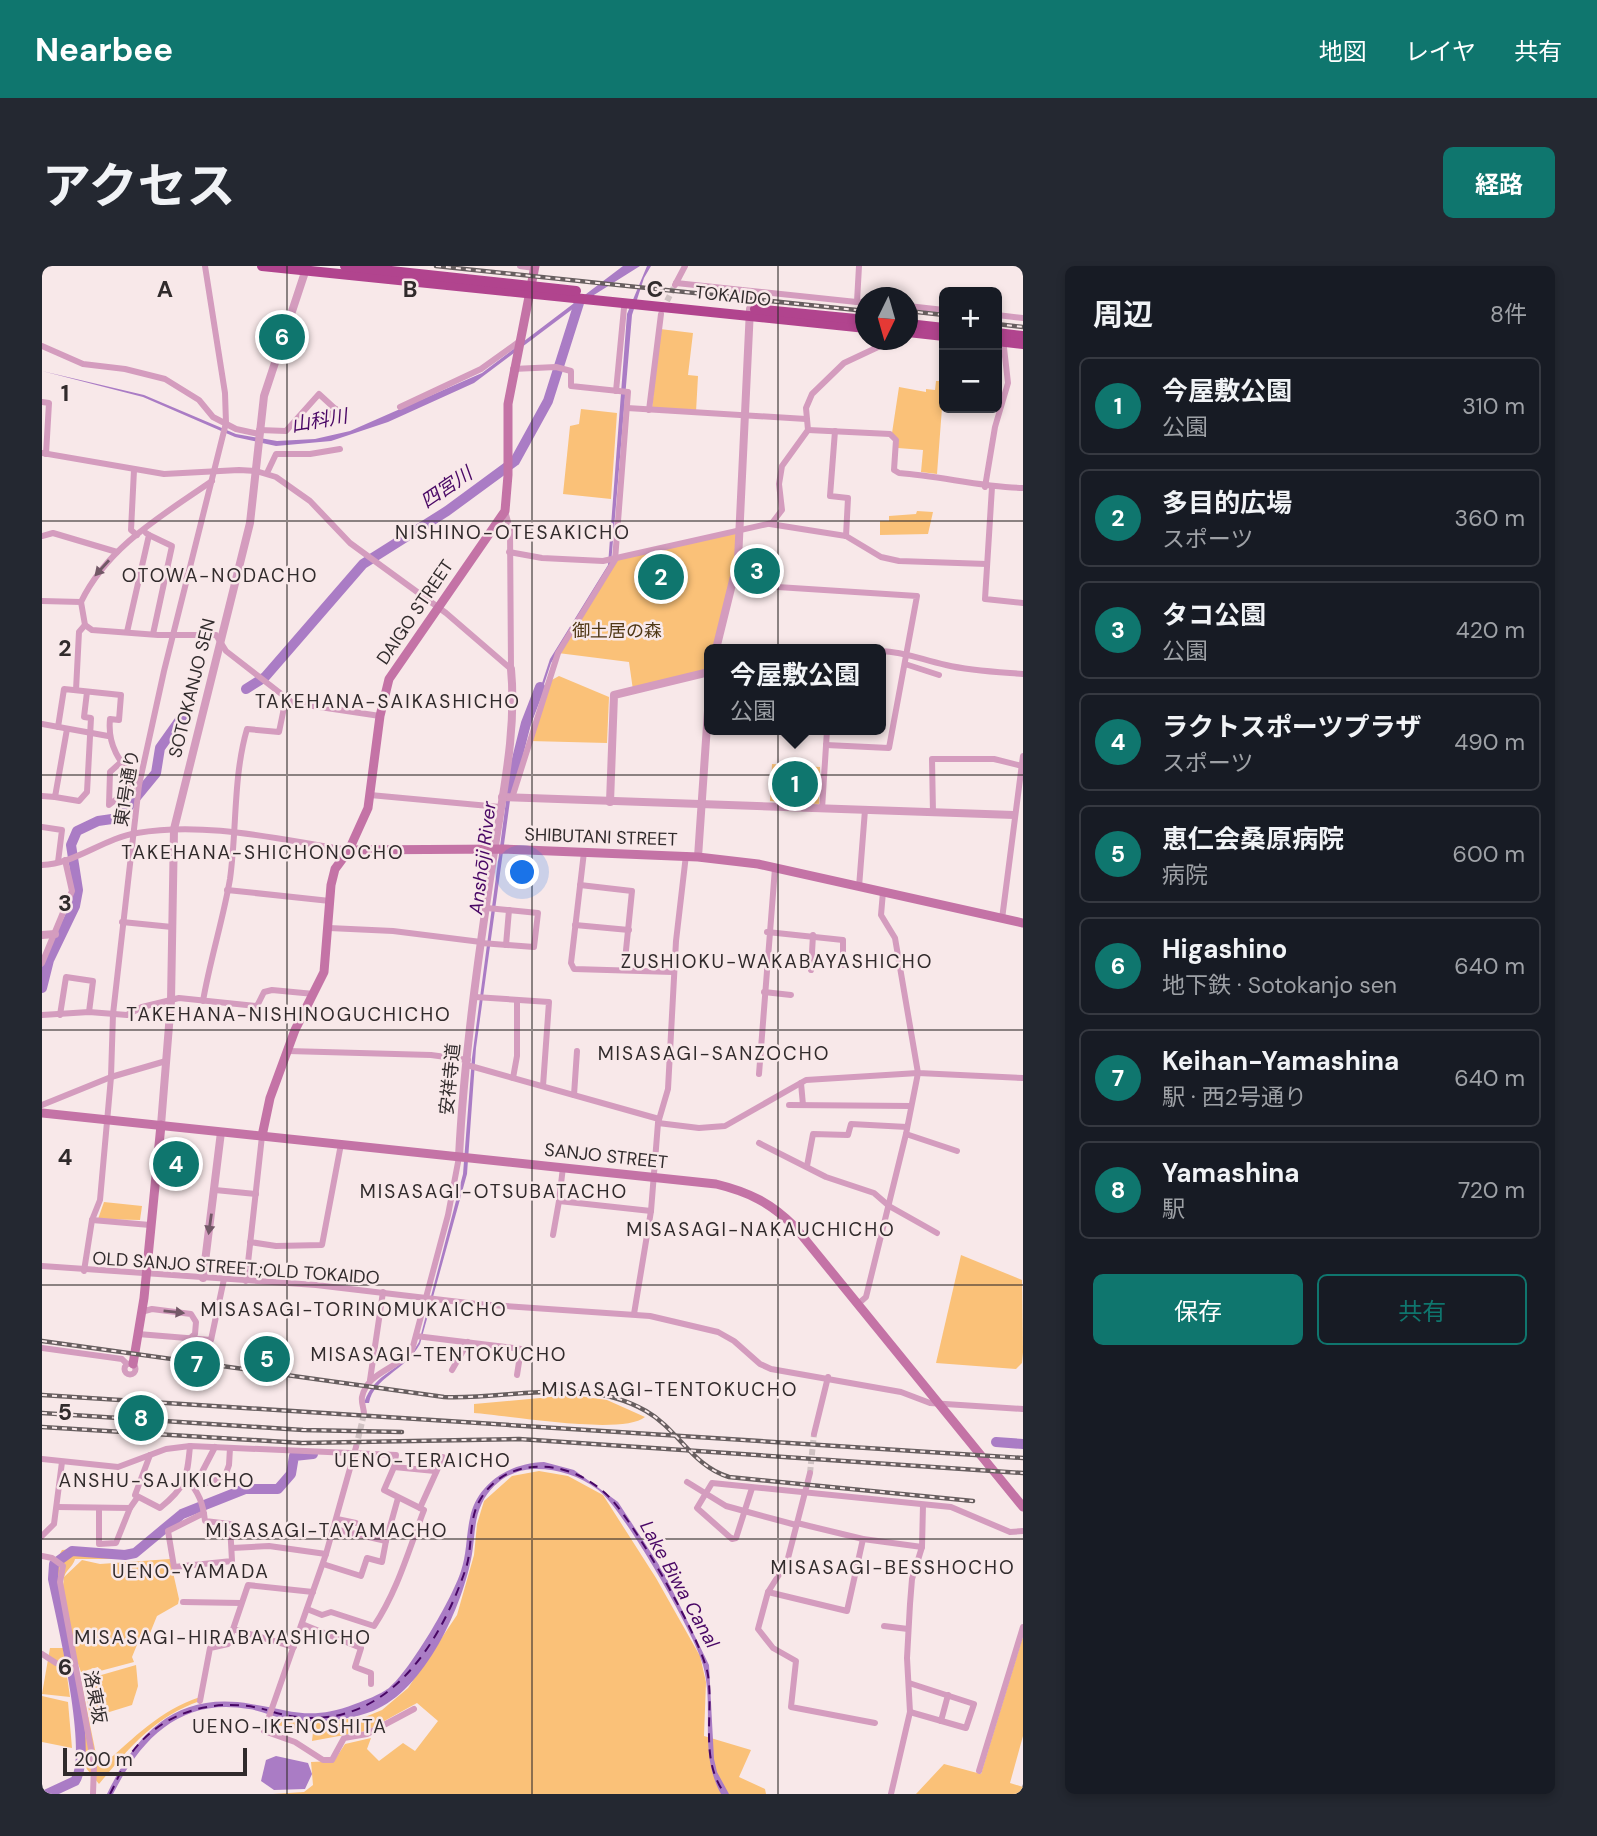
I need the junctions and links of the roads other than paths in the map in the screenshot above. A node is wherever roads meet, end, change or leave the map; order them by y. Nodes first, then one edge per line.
1 (205, 266) edge
2 (262, 266) edge
3 (345, 266) edge
4 (520, 266) edge
5 (685, 266) edge
6 (859, 266) edge
7 (535, 267) edge
8 (306, 268) edge
9 (858, 287) edge
10 (531, 290) junction
11 (855, 302) edge
12 (918, 307) edge
13 (624, 308) dead end
14 (939, 310) edge
15 (750, 312) junction
16 (661, 314) tunnel mouth
17 (1002, 316) edge
18 (1023, 318) edge
19 (855, 319) edge
20 (855, 326) edge
21 (918, 326) edge
22 (939, 331) edge
23 (918, 332) edge
24 (939, 332) edge
25 (1023, 336) edge
26 (1002, 338) edge
27 (1002, 339) edge
28 (519, 343) junction
29 (1023, 344) edge
30 (42, 346) edge
31 (1002, 349) edge
32 (872, 350) edge
33 (514, 365) junction
34 (617, 391) junction
35 (42, 402) edge
36 (400, 407) dead end
37 (627, 408) junction
38 (336, 409) junction
39 (649, 410) junction
40 (745, 415) junction
41 (343, 416) dead end
42 (806, 419) junction
43 (326, 420) dead end
44 (226, 424) junction
45 (808, 430) junction
46 (835, 431) junction
47 (259, 433) junction
48 (340, 449) dead end
49 (44, 453) edge
50 (134, 470) junction
51 (256, 471) junction
52 (267, 473) junction
53 (213, 477) junction
54 (989, 487) junction
55 (1023, 488) edge
56 (505, 512) junction
57 (770, 524) junction
58 (740, 531) junction
59 (143, 533) junction
60 (42, 536) edge
61 (846, 536) junction
62 (117, 552) junction
63 (509, 552) junction
64 (615, 560) junction
65 (987, 564) junction
66 (166, 572) junction
67 (188, 577) junction
68 (733, 584) junction
69 (42, 601) edge
70 (81, 602) junction
71 (1023, 603) edge
72 (438, 607) junction
73 (85, 625) junction
74 (127, 632) junction
75 (174, 634) junction
76 (153, 635) junction
77 (220, 642) junction
78 (717, 644) edge
79 (886, 651) edge
80 (907, 652) junction
81 (905, 664) junction
82 (511, 669) junction
83 (704, 673) edge
84 (1023, 674) edge
85 (939, 675) dead end
86 (76, 690) junction
87 (87, 692) junction
88 (286, 698) junction
89 (380, 716) junction
90 (42, 725) edge
91 (58, 727) junction
92 (66, 729) junction
93 (89, 734) junction
94 (707, 735) edge
95 (827, 735) edge
96 (108, 736) junction
97 (826, 745) junction
98 (1023, 756) edge
99 (120, 763) junction
100 (1022, 768) edge
101 (138, 784) junction
102 (370, 795) junction
103 (42, 796) edge
104 (55, 797) junction
105 (512, 798) junction
106 (501, 802) junction
107 (610, 802) junction
108 (704, 804) junction
109 (822, 809) junction
110 (865, 810) junction
111 (933, 813) junction
112 (1014, 815) junction
113 (42, 827) edge
114 (174, 829) junction
115 (134, 833) junction
116 (232, 834) junction
117 (498, 849) junction
118 (349, 850) junction
119 (584, 852) junction
120 (686, 856) junction
121 (698, 857) junction
122 (62, 861) junction
123 (42, 865) edge
124 (775, 868) junction
125 (580, 885) junction
126 (859, 887) junction
127 (227, 890) junction
128 (883, 892) junction
129 (330, 901) junction
130 (491, 909) junction
131 (509, 910) junction
132 (1002, 919) junction
133 (122, 922) junction
134 (1023, 923) edge
135 (575, 925) junction
136 (172, 927) junction
137 (329, 928) junction
138 (629, 930) junction
139 (767, 932) junction
140 (55, 934) junction
141 (42, 935) edge
142 (813, 936) junction
143 (481, 942) junction
144 (506, 945) junction
145 (42, 961) edge
146 (843, 965) dead end
147 (624, 970) junction
148 (811, 970) dead end
149 (673, 972) junction
150 (764, 992) junction
151 (314, 994) junction
152 (791, 995) dead end
153 (475, 997) junction
154 (517, 1000) junction
155 (171, 1001) junction
156 (204, 1001) junction
157 (89, 1012) junction
158 (113, 1014) junction
159 (42, 1015) edge
160 (60, 1015) junction
161 (288, 1051) junction
162 (578, 1051) dead end
163 (166, 1061) junction
164 (470, 1064) junction
165 (918, 1073) junction
166 (759, 1074) dead end
167 (111, 1077) junction
168 (513, 1077) junction
169 (1023, 1078) edge
170 (801, 1083) junction
171 (543, 1086) junction
172 (574, 1095) junction
173 (42, 1105) edge
174 (789, 1105) dead end
175 (803, 1105) junction
176 (911, 1106) junction
177 (42, 1113) edge
178 (108, 1120) junction
179 (659, 1121) junction
180 (160, 1125) junction
181 (907, 1131) junction
182 (221, 1132) junction
183 (262, 1136) junction
184 (760, 1143) dead end
185 (341, 1144) junction
186 (957, 1151) dead end
187 (464, 1157) junction
188 (807, 1166) junction
189 (563, 1167) junction
190 (653, 1177) junction
191 (215, 1190) junction
192 (256, 1194) junction
193 (559, 1201) junction
194 (889, 1206) junction
195 (651, 1211) junction
196 (92, 1220) junction
197 (150, 1225) junction
198 (937, 1233) dead end
199 (553, 1235) dead end
200 (250, 1242) junction
201 (42, 1266) edge
202 (84, 1271) junction
203 (146, 1275) junction
204 (203, 1278) junction
205 (224, 1279) junction
206 (246, 1281) junction
207 (383, 1292) junction
208 (144, 1298) junction
209 (429, 1299) junction
210 (858, 1304) junction
211 (152, 1309) junction
212 (139, 1313) junction
213 (634, 1314) junction
214 (138, 1334) junction
215 (419, 1336) junction
216 (188, 1339) junction
217 (468, 1342) junction
218 (42, 1348) edge
219 (130, 1364) joint
220 (452, 1370) dead end
221 (517, 1375) dead end
222 (828, 1377) junction
223 (370, 1380) junction
224 (940, 1404) junction
225 (1023, 1409) edge
226 (364, 1414) tunnel mouth
227 (814, 1434) tunnel mouth
228 (190, 1446) junction
229 (215, 1447) junction
230 (230, 1448) junction
231 (355, 1450) junction
232 (150, 1455) junction
233 (443, 1457) dead end
234 (42, 1459) edge
235 (62, 1462) junction
236 (394, 1468) junction
237 (435, 1471) junction
238 (810, 1473) tunnel mouth
239 (187, 1479) junction
240 (687, 1482) dead end
241 (752, 1488) junction
242 (705, 1493) junction
243 (804, 1493) junction
244 (137, 1498) junction
245 (398, 1498) junction
246 (923, 1505) junction
247 (57, 1507) junction
248 (1023, 1507) edge
249 (130, 1508) junction
250 (420, 1508) junction
251 (99, 1509) junction
252 (204, 1511) junction
253 (746, 1511) junction
254 (337, 1519) junction
255 (356, 1523) dead end
256 (796, 1524) junction
257 (334, 1529) junction
258 (1023, 1531) edge
259 (42, 1536) edge
260 (863, 1539) junction
261 (386, 1541) junction
262 (922, 1547) junction
263 (232, 1548) junction
264 (326, 1555) junction
265 (42, 1556) edge
266 (323, 1564) junction
267 (313, 1592) junction
268 (768, 1592) junction
269 (183, 1602) dead end
270 (241, 1603) junction
271 (307, 1609) junction
272 (302, 1624) junction
273 (884, 1626) dead end
274 (1023, 1627) edge
275 (233, 1629) junction
276 (908, 1629) junction
277 (294, 1647) junction
278 (42, 1654) edge
279 (56, 1663) dead end
280 (909, 1682) junction
281 (371, 1684) dead end
282 (948, 1695) junction
283 (200, 1701) dead end
284 (414, 1709) dead end
285 (910, 1712) junction
286 (941, 1721) junction
287 (875, 1723) dead end
288 (979, 1771) dead end
289 (93, 1794) edge
290 (891, 1794) edge

1 - 44 street, 東1号通り
2 - 8 highway, TOKAIDO
3 - 10 highway, TOKAIDO
4 - 7 street
5 - 11 street
6 - 9 street
7 - 10 main road
8 - 10 highway, TOKAIDO
8 - 47 street, SOTOKANJO SEN
10 - 15 highway, TOKAIDO
10 - 28 main road
12 - 14 street
13 - 34 street
15 - 19 highway, TOKAIDO
15 - 20 highway, TOKAIDO
15 - 40 street
16 - 39 street
17 - 18 street
21 - 22 highway
23 - 24 highway
25 - 26 highway
27 - 29 highway
28 - 33 main road
28 - 36 street
30 - 44 street
31 - 54 street
32 - 42 street
33 - 34 street
33 - 56 main road
34 - 37 street
35 - 49 street
37 - 39 street
37 - 64 street
38 - 41 street
38 - 43 street
38 - 47 street
39 - 40 street
40 - 42 street
40 - 58 street
42 - 45 street
44 - 47 street
44 - 53 street, 東1号通り
45 - 46 street
45 - 57 street
46 - 54 street
46 - 61 street
47 - 51 street, SOTOKANJO SEN
48 - 52 street
49 - 50 street
50 - 53 street
50 - 59 street
51 - 52 street
51 - 53 street
51 - 77 street, SOTOKANJO SEN
52 - 72 street
53 - 59 street
53 - 67 street, 東1号通り
54 - 55 street
54 - 65 street
56 - 63 street, 安祥寺道
56 - 72 main road, DAIGO STREET
57 - 58 street
57 - 61 street
58 - 64 street
58 - 68 street
59 - 62 street
59 - 66 street
59 - 74 street
60 - 62 street
61 - 65 street
62 -> 70 street
63 - 64 street
63 - 82 street, 安祥寺道
64 - 105 street
65 - 71 street
66 - 67 street
66 - 76 street
67 - 75 street, 東1号通り
68 - 78 street
68 - 80 street
69 - 70 street
70 - 73 street
72 - 82 street
72 - 89 main road, DAIGO STREET
73 - 74 street
73 - 86 street
74 - 76 street
75 - 76 street
75 - 77 street
75 - 101 street, 東1号通り
77 - 88 street
77 - 114 street, SOTOKANJO SEN
79 - 80 street
80 - 81 street
80 - 84 street
81 - 85 street
81 - 97 street
82 - 106 street, 安祥寺道
83 - 107 street
86 - 87 street
86 - 91 street
87 - 93 street
87 - 96 street
88 - 89 street
88 - 116 street
89 - 102 main road, DAIGO STREET
90 - 91 street
91 - 92 street
92 - 93 street
92 - 104 street
93 - 96 street
93 - 104 street
94 - 108 street
95 - 97 street
96 - 99 street
97 - 109 street
98 - 100 street
99 - 101 street
99 - 101 street
100 - 111 street
100 - 112 street
101 - 115 street, 東1号通り
102 - 106 street
102 - 118 main road, DAIGO STREET
103 - 104 street
105 - 106 street
105 - 107 street
106 - 117 street, 安祥寺道
107 - 108 street
108 - 109 street
108 - 121 street
109 - 110 street
110 - 111 street
110 - 126 street
111 - 112 street
112 - 132 street
113 - 122 street
114 - 115 street, SHIBUTANI STREET
114 - 116 street, SHIBUTANI STREET
114 - 136 street, SOTOKANJO SEN
115 - 122 street, SHIBUTANI STREET
115 - 133 street, 東1号通り
116 - 118 street, SHIBUTANI STREET
116 - 127 street
117 - 118 main road, SHIBUTANI STREET
117 - 119 main road, SHIBUTANI STREET
117 - 130 street, 安祥寺道
118 - 129 main road, DAIGO STREET
119 - 120 main road, SHIBUTANI STREET
119 - 125 street
120 - 121 main road, SHIBUTANI STREET
120 - 149 street
121 - 124 main road, SHIBUTANI STREET
122 - 123 street, SHIBUTANI STREET
122 - 140 street
124 - 126 main road, SHIBUTANI STREET
124 - 139 street
125 - 135 street
125 - 138 street
126 - 128 main road, SHIBUTANI STREET
127 - 129 street
127 - 156 street
128 - 132 main road, SHIBUTANI STREET
128 - 165 street
129 - 137 main road, DAIGO STREET
130 - 131 street
130 - 143 street, 安祥寺道
131 - 144 street
131 - 144 street
132 - 134 main road, SHIBUTANI STREET
133 - 136 street
133 - 158 street, 東1号通り
135 - 138 street
135 - 147 street
136 - 155 street, SOTOKANJO SEN
137 - 143 street
137 - 151 main road, DAIGO STREET
138 - 147 street
139 - 142 street
139 - 150 street
140 - 141 street
140 - 145 street
142 - 146 street
142 - 148 street
143 - 144 street
143 - 153 street, 安祥寺道
147 - 149 street
149 - 179 street
150 - 152 street
150 - 166 street
151 - 156 street
151 - 161 main road, DAIGO STREET
153 - 154 street
153 - 164 street, 安祥寺道
154 - 168 street
154 - 171 street
155 - 156 street
155 - 158 street
155 - 163 street, SOTOKANJO SEN
157 - 158 street
157 - 160 street
157 - 160 street
158 - 167 street, 東1号通り
159 - 160 street
161 - 164 street
161 - 183 main road, DAIGO STREET
162 - 172 street
163 - 167 street
163 - 180 street, SOTOKANJO SEN
164 - 168 street
164 - 187 street, 安祥寺道
165 - 169 street
165 - 170 street
165 - 176 street
167 - 173 street
167 - 178 street, 東1号通り
168 - 171 street
170 - 175 street
170 - 179 street
171 - 172 street
172 - 179 street
174 - 175 street
175 - 176 street
176 - 181 street
177 - 178 main road, SANJO STREET
178 - 180 main road, SANJO STREET
178 - 196 street, 東1号通り
179 - 190 street
180 - 182 main road, SANJO STREET
180 - 197 main road
181 - 186 street
181 - 188 street
181 - 194 street
182 - 183 main road, SANJO STREET
182 - 191 street
183 - 185 main road, SANJO STREET
183 - 192 street
184 - 188 street
185 - 187 main road, SANJO STREET
185 - 200 street
187 - 189 main road, SANJO STREET
187 - 209 street, 安祥寺道
188 - 194 street
189 - 190 main road, SANJO STREET
189 - 193 street
190 - 195 street
190 - 210 main road, SANJO STREET
191 - 192 street
191 -> 204 street
192 - 200 street
193 - 195 street
193 - 199 street
194 - 198 street
194 - 210 street
195 - 213 street
196 - 197 street
196 - 202 street, 東1号通り
197 - 203 main road
200 - 206 street
201 - 202 street, OLD SANJO STREET.;OLD TOKAIDO
202 - 203 street, OLD SANJO STREET.;OLD TOKAIDO
203 - 204 street, OLD SANJO STREET.;OLD TOKAIDO
203 - 208 main road
204 - 205 street, OLD SANJO STREET.;OLD TOKAIDO
205 - 206 street, OLD SANJO STREET.;OLD TOKAIDO
205 - 216 street
206 - 207 street, OLD SANJO STREET.;OLD TOKAIDO
207 - 209 street, OLD SANJO STREET.;OLD TOKAIDO
207 - 223 street
208 - 211 street
208 - 212 main road
209 - 213 street, OLD SANJO STREET.;OLD TOKAIDO
209 - 215 street, 安祥寺道
210 - 224 main road, SANJO STREET
211 - 212 street
211 -> 216 street
212 - 214 main road
213 - 222 street, OLD SANJO STREET.;OLD TOKAIDO
214 - 216 street
214 - 219 main road
215 - 217 street
215 - 223 street, 安祥寺道
217 - 220 street
217 - 221 street
218 - 219 street
222 - 224 street, OLD SANJO STREET.;OLD TOKAIDO
222 - 227 street
223 - 226 street
224 - 225 street, OLD SANJO STREET.;OLD TOKAIDO
224 - 248 main road, SANJO STREET
228 - 229 street
228 - 232 street
228 - 239 street
229 - 230 street
229 - 230 street
230 - 231 street
231 - 236 street
231 - 254 street
232 - 235 street
232 - 244 street
233 - 237 street
234 - 235 street
235 - 247 street
236 - 237 street
236 - 245 street
237 - 250 street
238 - 243 street
239 - 244 street
239 - 252 street
240 - 242 street
241 - 242 street
241 - 243 street
241 - 253 street
242 - 253 street
242 - 253 street
243 - 246 street
243 - 256 street
244 - 249 street
245 - 250 street
245 - 261 street
246 - 258 street
246 - 262 street
247 - 251 street
247 - 259 street
249 - 251 street
249 - 251 street
250 - 271 street
252 - 263 street
252 - 263 street
253 - 256 street
254 - 255 street
254 - 257 street
256 - 260 street
256 - 268 street
257 - 261 street
257 - 264 street
260 - 262 street
260 - 268 street
261 - 266 street
262 - 276 street
263 - 264 street
264 - 266 street
265 - 289 street, 洛東坂
266 - 267 street
267 - 270 street
267 - 271 street
268 - 287 street
269 - 270 street
270 - 275 street
271 - 272 street
272 - 277 street
272 - 281 street
273 - 276 street
274 - 288 street
275 - 277 street
275 - 283 street
276 - 280 street
277 - 284 street
278 - 279 street
280 - 282 street
280 - 285 street
282 - 286 street
282 - 286 street
285 - 286 street
285 - 290 street

